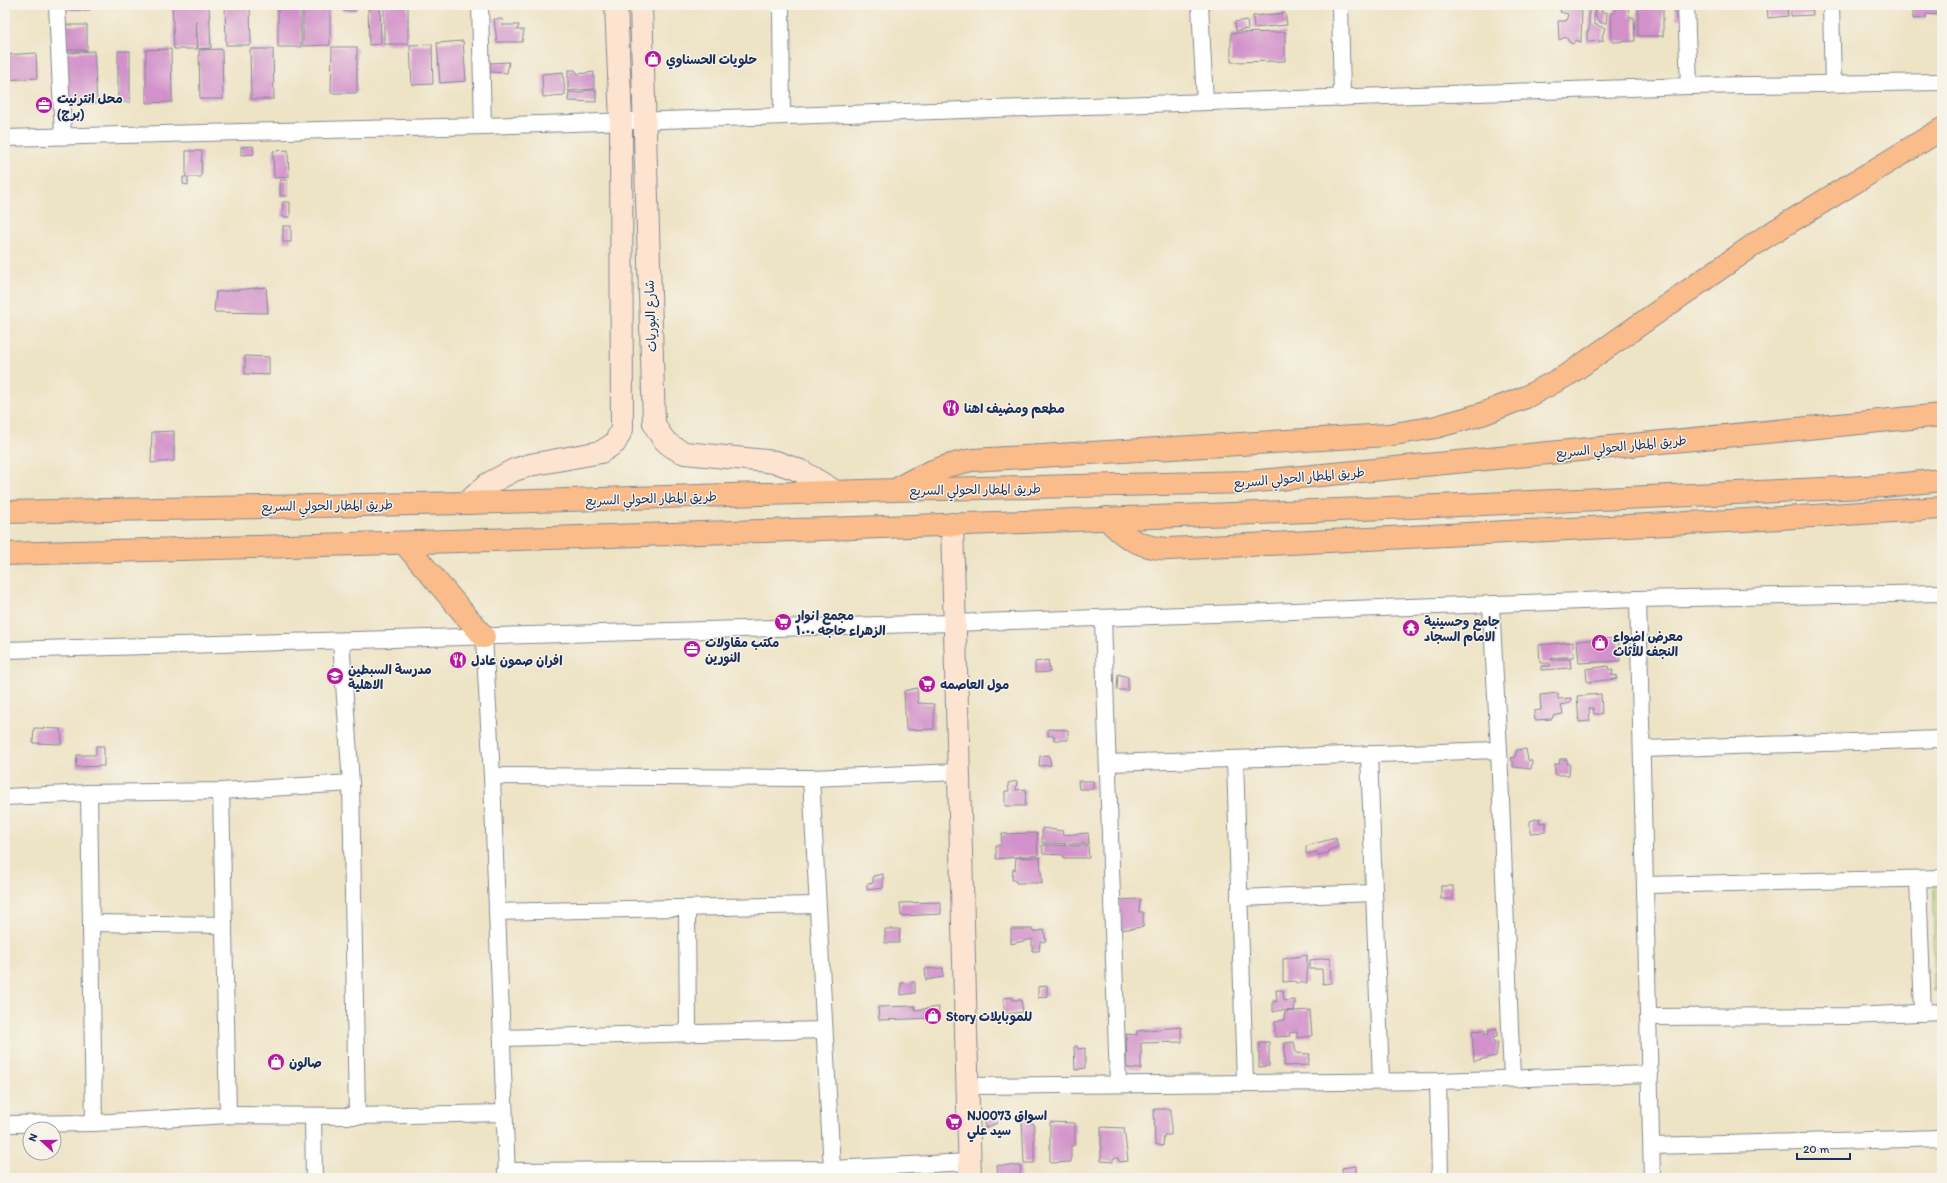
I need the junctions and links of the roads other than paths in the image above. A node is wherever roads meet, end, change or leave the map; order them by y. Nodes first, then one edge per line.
1 (57, 5) edge
2 (480, 5) edge
3 (616, 5) edge
4 (641, 5) edge
5 (781, 5) edge
6 (1200, 5) edge
7 (1340, 5) edge
8 (1686, 5) edge
9 (1831, 5) edge
10 (1942, 82) edge
11 (1833, 83) junction
12 (1689, 86) junction
13 (1342, 98) junction
14 (1205, 102) junction
15 (782, 116) junction
16 (621, 121) junction
17 (644, 121) junction
18 (483, 126) junction
19 (1942, 129) edge
20 (63, 136) junction
21 (5, 138) edge
22 (1942, 415) edge
23 (1942, 480) edge
24 (895, 490) junction
25 (836, 492) junction
26 (467, 503) junction
27 (1942, 508) edge
28 (5, 512) edge
29 (1107, 518) junction
30 (952, 524) junction
31 (404, 543) junction
32 (5, 554) edge
33 (1942, 593) edge
34 (1638, 599) junction
35 (1492, 605) junction
36 (1103, 618) junction
37 (953, 623) junction
38 (484, 637) junction
39 (341, 642) junction
40 (5, 650) edge
41 (1942, 739) edge
42 (1499, 750) junction
43 (1642, 750) junction
44 (1369, 754) junction
45 (1235, 759) junction
46 (1108, 763) junction
47 (959, 772) junction
48 (492, 776) junction
49 (812, 778) junction
50 (351, 783) junction
51 (222, 791) junction
52 (89, 793) junction
53 (5, 797) edge
54 (1942, 878) edge
55 (1918, 879) junction
56 (1646, 885) junction
57 (1374, 893) junction
58 (1239, 898) junction
59 (817, 905) junction
60 (687, 908) junction
61 (497, 912) junction
62 (91, 924) junction
63 (224, 926) junction
64 (1942, 1012) edge
65 (1923, 1013) junction
66 (1649, 1017) junction
67 (824, 1030) junction
68 (688, 1034) junction
69 (502, 1038) junction
70 (1650, 1074) junction
71 (1512, 1078) junction
72 (1381, 1081) junction
73 (1438, 1081) junction
74 (1245, 1083) junction
75 (1118, 1084) junction
76 (967, 1086) junction
77 (504, 1113) junction
78 (228, 1115) junction
79 (313, 1116) junction
80 (357, 1116) junction
81 (94, 1123) junction
82 (5, 1124) edge
83 (1942, 1138) edge
84 (1652, 1146) junction
85 (832, 1169) junction
86 (970, 1170) edge
87 (507, 1175) edge
88 (314, 1178) edge
89 (1440, 1178) edge
90 (1652, 1178) edge

1 - 20 street
2 - 18 street
3 - 16 street, شارع البوريات
4 - 17 street, شارع البوريات
5 - 15 street
6 - 14 street
7 - 13 street
8 - 12 street
9 - 11 street
10 - 11 street
11 - 12 street
12 - 13 street
13 - 14 street
14 - 15 street
15 - 17 street
16 - 17 street
16 - 18 street
16 - 26 street, شارع البوريات
17 - 25 street, شارع البوريات
18 - 20 street
19 - 24 highway
20 - 21 street
22 - 24 highway, طريق المطار الحولي السريع
23 - 29 highway
24 - 25 highway, طريق المطار الحولي السريع
25 - 26 highway, طريق المطار الحولي السريع
26 - 28 highway, طريق المطار الحولي السريع
27 - 29 highway
29 - 30 highway
30 - 31 highway
30 - 37 street
31 - 32 highway
31 - 38 highway
33 - 34 street
34 - 35 street
34 - 43 street
35 - 36 street
35 - 42 street
36 - 37 street
36 - 46 street
37 - 38 street
37 - 47 street
38 - 39 street
38 - 48 street
39 - 40 street
39 - 50 street
41 - 43 street
42 - 44 street
42 - 71 street
43 - 56 street
44 - 45 street
44 - 57 street
45 - 46 street
45 - 58 street
46 - 75 street
47 - 49 street
47 - 76 street
48 - 49 street
48 - 61 street
49 - 59 street
50 - 51 street
50 - 80 street
51 - 52 street
51 - 63 street
52 - 53 street
52 - 62 street
54 - 55 street
55 - 56 street
55 - 65 street
56 - 66 street
57 - 58 street
57 - 72 street
58 - 74 street
59 - 60 street
59 - 67 street
60 - 61 street
60 - 68 street
61 - 69 street
62 - 63 street
62 - 81 street
63 - 78 street
64 - 65 street
65 - 66 street
66 - 70 street
67 - 68 street
67 - 85 street
68 - 69 street
69 - 77 street
70 - 71 street
70 - 84 street
71 - 73 street
72 - 73 street
72 - 74 street
73 - 89 street
74 - 75 street
75 - 76 street
76 - 86 street
77 - 80 street
77 - 87 street
78 - 79 street
78 - 81 street
79 - 80 street
79 - 88 street
81 - 82 street
83 - 84 street
84 - 90 street
85 - 86 street
85 - 87 street

